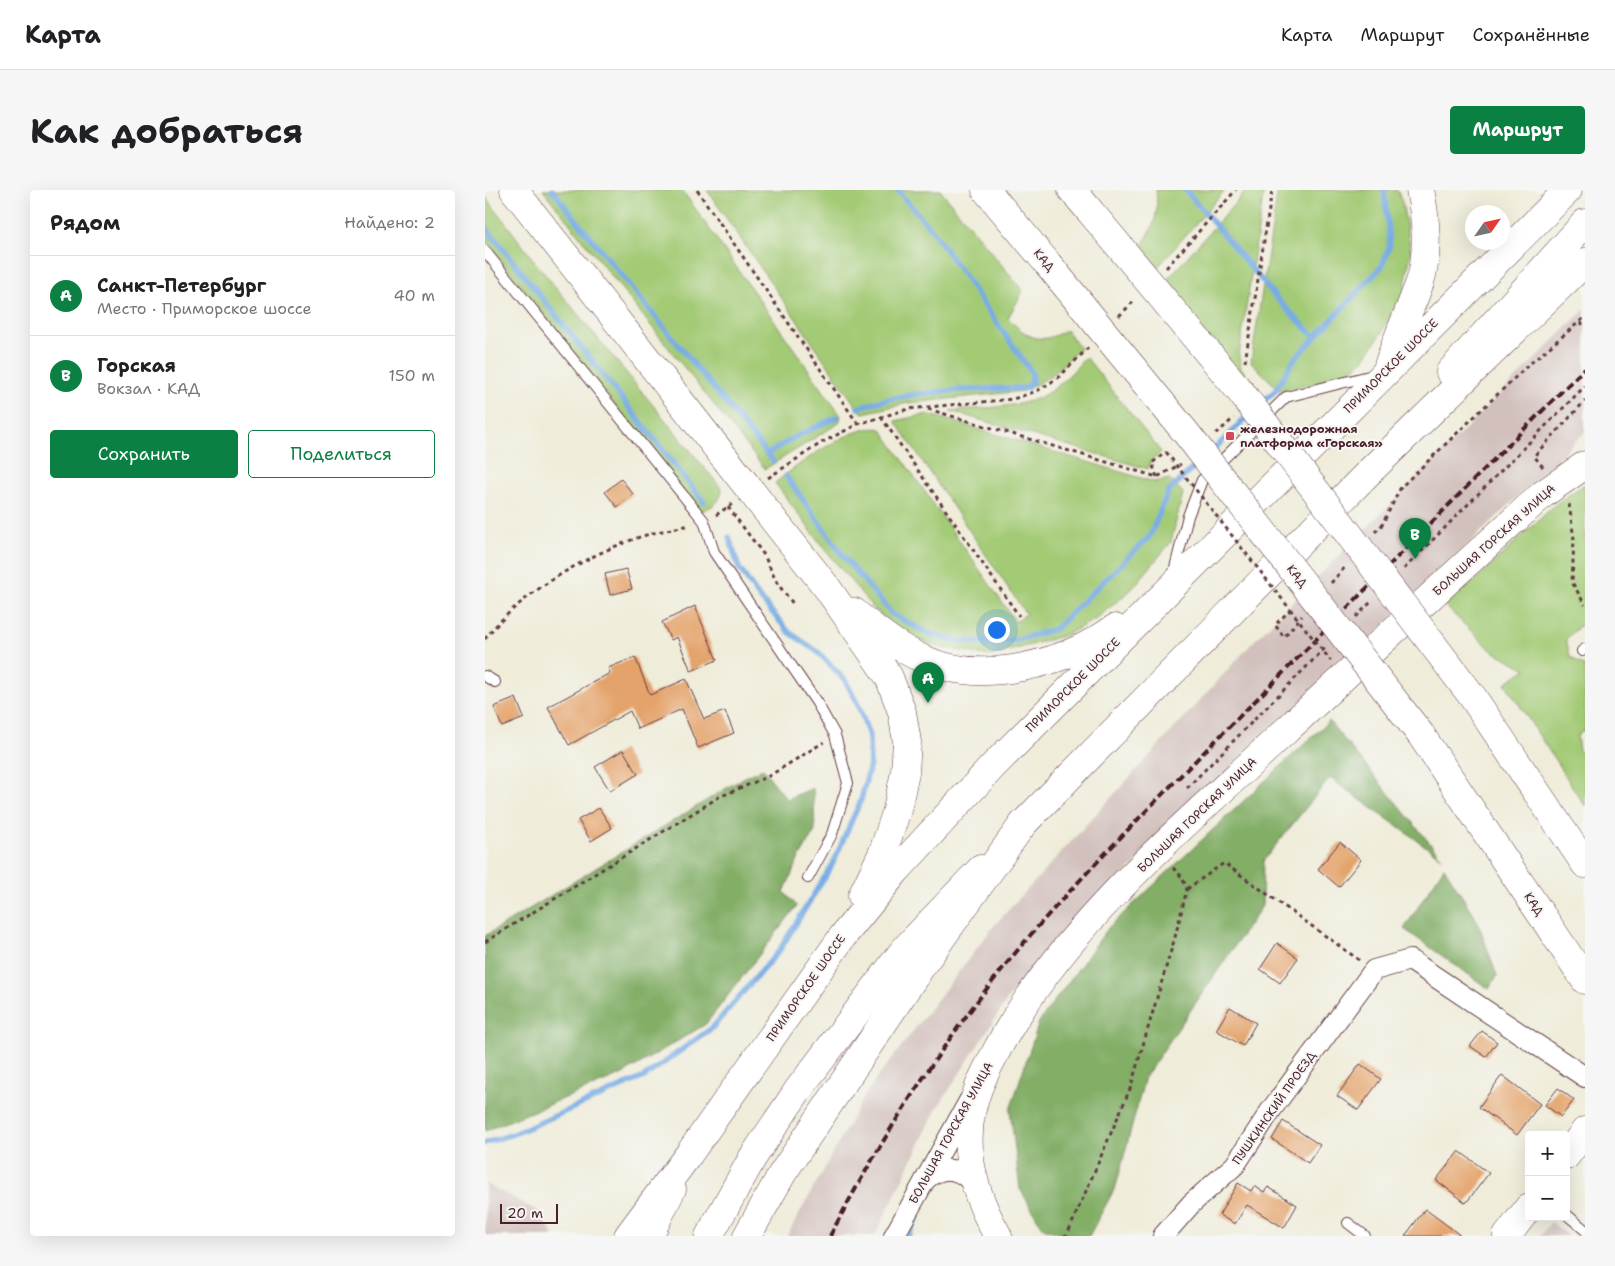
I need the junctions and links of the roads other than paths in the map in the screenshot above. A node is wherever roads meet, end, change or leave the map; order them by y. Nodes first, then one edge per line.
1 (514, 190) edge
2 (986, 190) edge
3 (1420, 190) edge
4 (1567, 190) edge
5 (1081, 200) edge
6 (1585, 223) edge
7 (485, 251) edge
8 (1585, 262) edge
9 (1386, 372) junction
10 (1585, 465) edge
11 (1369, 472) junction
12 (1171, 586) junction
13 (827, 589) junction
14 (485, 676) edge
15 (495, 682) dead end
16 (1023, 824) junction
17 (1585, 864) edge
18 (808, 878) dead end
19 (843, 936) junction
20 (1585, 980) edge
21 (1585, 1077) edge
22 (980, 1082) junction
23 (1585, 1131) edge
24 (1570, 1151) edge
25 (689, 1154) junction
26 (925, 1180) junction
27 (976, 1190) junction
28 (1525, 1212) edge
29 (1570, 1217) edge
30 (1348, 1223) dead end
31 (1585, 1230) edge
32 (628, 1236) edge
33 (649, 1236) edge
34 (709, 1236) edge
35 (747, 1236) edge
36 (894, 1236) edge
37 (998, 1236) edge
38 (1163, 1236) edge
39 (1365, 1236) edge
40 (1507, 1236) edge

1 - 13 main road
2 - 20 main road, КАД, bridge
3 - 9 main road
4 - 9 main road, ПРИМОРСКОЕ ШОССЕ
5 - 17 main road, bridge
6 - 11 main road
7 - 18 lane
8 - 11 main road
9 - 12 main road, ПРИМОРСКОЕ ШОССЕ
9 - 12 lane
10 - 22 main road, БОЛЬШАЯ ГОРСКАЯ УЛИЦА
11 - 16 main road
12 - 13 main road
12 - 19 main road, ПРИМОРСКОЕ ШОССЕ
13 - 19 main road
14 - 15 lane
16 - 34 main road
16 - 35 main road
19 - 25 main road, ПРИМОРСКОЕ ШОССЕ
21 - 38 street, ПУШКИНСКИЙ ПРОЕЗД
22 - 26 street, БОЛЬШАЯ ГОРСКАЯ УЛИЦА
22 - 27 main road
23 - 24 main road
25 - 32 main road
25 - 33 main road, ПРИМОРСКОЕ ШОССЕ
26 - 27 street
26 - 36 street, БОЛЬШАЯ ГОРСКАЯ УЛИЦА
27 - 37 main road
28 - 40 main road
29 - 31 lane
30 - 39 lane

